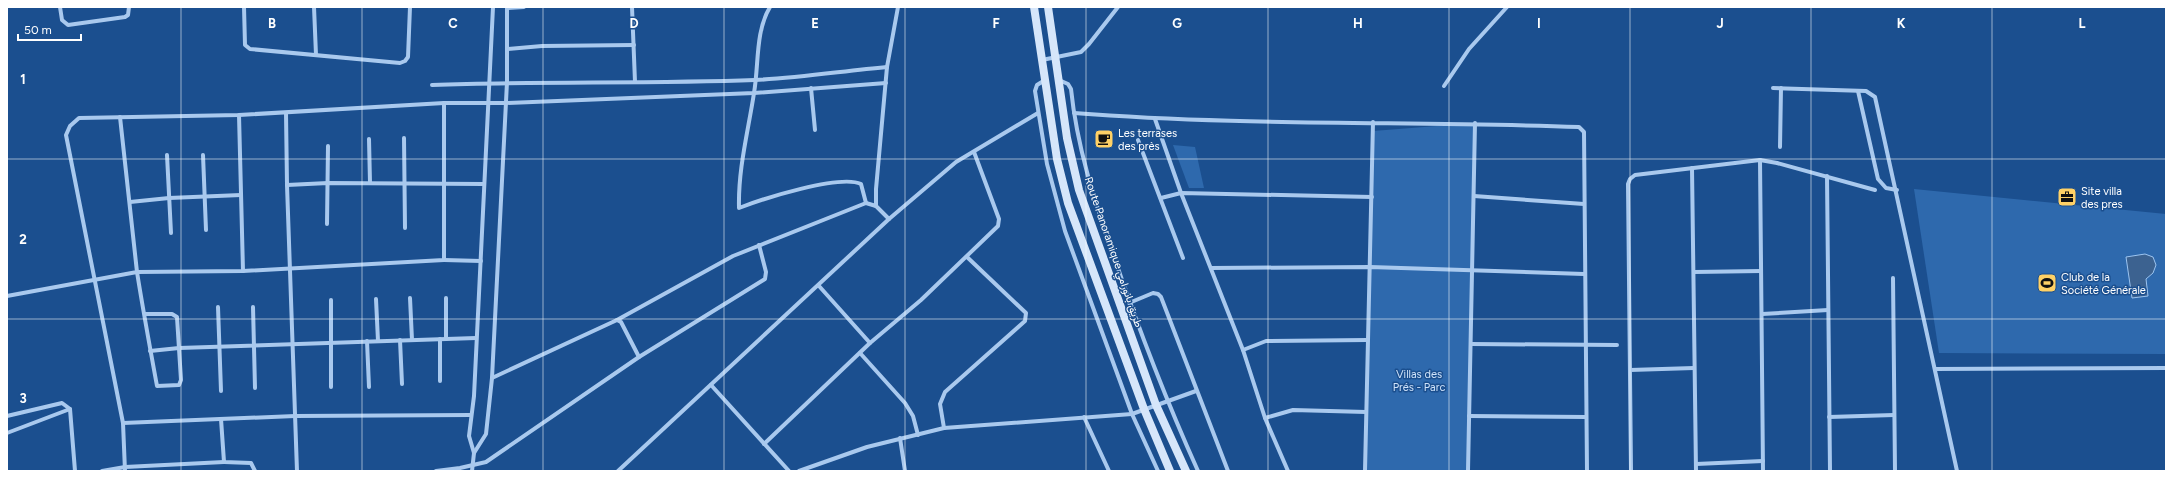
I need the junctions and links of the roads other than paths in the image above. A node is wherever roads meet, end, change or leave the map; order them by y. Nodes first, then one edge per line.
1 (60, 7) edge
2 (129, 7) edge
3 (244, 7) edge
4 (314, 7) edge
5 (410, 7) edge
6 (492, 7) edge
7 (507, 7) edge
8 (524, 7) edge
9 (632, 7) edge
10 (770, 7) edge
11 (898, 7) edge
12 (1034, 7) edge
13 (1048, 7) edge
14 (1118, 7) edge
15 (1507, 7) edge
16 (634, 45) junction
17 (507, 49) junction
18 (316, 55) junction
19 (1055, 58) junction
20 (1042, 60) junction
21 (887, 67) junction
22 (1059, 79) junction
23 (756, 80) junction
24 (1045, 80) junction
25 (507, 82) junction
26 (635, 82) junction
27 (490, 83) junction
28 (886, 83) junction
29 (432, 85) dead end
30 (1444, 86) dead end
31 (811, 88) junction
32 (1773, 88) dead end
33 (1781, 88) junction
34 (1858, 90) junction
35 (754, 93) junction
36 (444, 102) junction
37 (488, 103) junction
38 (506, 103) junction
39 (286, 113) junction
40 (1038, 113) junction
41 (1074, 113) junction
42 (239, 115) junction
43 (120, 117) junction
44 (1155, 119) junction
45 (1373, 122) junction
46 (1475, 123) junction
47 (815, 130) dead end
48 (404, 138) dead end
49 (368, 139) dead end
50 (1138, 140) dead end
51 (328, 146) dead end
52 (1780, 147) dead end
53 (974, 152) junction
54 (203, 154) dead end
55 (167, 155) dead end
56 (1760, 160) junction
57 (1692, 168) junction
58 (1827, 176) junction
59 (328, 183) junction
60 (370, 183) junction
61 (404, 183) junction
62 (445, 184) junction
63 (484, 184) junction
64 (287, 185) junction
65 (1875, 190) dead end
66 (1897, 190) junction
67 (1181, 193) junction
68 (242, 195) junction
69 (205, 196) junction
70 (1474, 196) junction
71 (1372, 197) junction
72 (169, 198) junction
73 (1161, 198) junction
74 (130, 202) junction
75 (866, 203) junction
76 (1584, 204) junction
77 (876, 206) junction
78 (889, 219) junction
79 (328, 224) dead end
80 (405, 228) dead end
81 (206, 230) dead end
82 (171, 233) dead end
83 (759, 245) junction
84 (967, 257) junction
85 (1183, 258) dead end
86 (444, 260) junction
87 (481, 261) junction
88 (1370, 267) junction
89 (290, 268) junction
90 (1211, 268) junction
91 (243, 271) junction
92 (1472, 271) junction
93 (1762, 271) junction
94 (136, 272) junction
95 (1694, 272) junction
96 (1584, 274) junction
97 (95, 278) junction
98 (1893, 278) dead end
99 (819, 286) junction
100 (7, 296) edge
101 (410, 298) dead end
102 (446, 298) dead end
103 (376, 299) dead end
104 (331, 300) dead end
105 (1130, 302) junction
106 (218, 307) dead end
107 (253, 307) dead end
108 (1828, 310) junction
109 (144, 314) junction
110 (1762, 314) junction
111 (617, 320) junction
112 (476, 338) junction
113 (440, 339) junction
114 (446, 339) junction
115 (400, 340) junction
116 (412, 340) junction
117 (1367, 340) junction
118 (367, 341) junction
119 (378, 341) junction
120 (331, 342) junction
121 (292, 343) junction
122 (870, 343) junction
123 (1471, 344) junction
124 (254, 345) junction
125 (1586, 345) junction
126 (1617, 345) dead end
127 (220, 347) junction
128 (179, 348) junction
129 (1243, 350) junction
130 (150, 351) junction
131 (860, 353) junction
132 (639, 357) junction
133 (1694, 368) junction
134 (2166, 368) edge
135 (1935, 369) junction
136 (1630, 370) junction
137 (492, 378) junction
138 (440, 381) dead end
139 (402, 384) dead end
140 (711, 385) junction
141 (331, 387) dead end
142 (369, 387) dead end
143 (255, 388) dead end
144 (221, 391) dead end
145 (1196, 391) junction
146 (1166, 401) junction
147 (1156, 405) junction
148 (70, 409) junction
149 (1144, 409) junction
150 (1366, 412) junction
151 (1132, 414) junction
152 (471, 415) junction
153 (1894, 415) junction
154 (7, 416) edge
155 (295, 416) junction
156 (1084, 416) junction
157 (1469, 416) junction
158 (1586, 417) junction
159 (1829, 417) junction
160 (1265, 418) junction
161 (221, 419) junction
162 (123, 424) junction
163 (944, 428) junction
164 (7, 433) edge
165 (918, 435) junction
166 (900, 438) junction
167 (764, 444) junction
168 (474, 453) junction
169 (1763, 461) junction
170 (224, 462) junction
171 (1696, 464) junction
172 (473, 466) junction
173 (125, 469) edge
174 (75, 471) edge
175 (102, 471) edge
176 (255, 471) edge
177 (297, 471) edge
178 (436, 471) edge
179 (472, 471) edge
180 (618, 471) edge
181 (789, 471) edge
182 (799, 471) edge
183 (905, 471) edge
184 (1109, 471) edge
185 (1158, 471) edge
186 (1170, 471) edge
187 (1186, 471) edge
188 (1198, 471) edge
189 (1228, 471) edge
190 (1288, 471) edge
191 (1365, 471) edge
192 (1468, 471) edge
193 (1587, 471) edge
194 (1631, 471) edge
195 (1696, 471) edge
196 (1763, 471) edge
197 (1830, 471) edge
198 (1895, 471) edge
199 (1957, 471) edge

1 - 2 street
3 - 18 street
4 - 18 street
5 - 18 street
6 - 27 street
7 - 8 street
7 - 17 street
9 - 16 street
10 - 23 street
11 - 21 street
12 - 20 street
13 - 19 street, Route Panoramique طريق بانورامي
14 - 19 street
15 - 30 street
16 - 17 street
16 - 26 street
17 - 25 street
19 - 20 street
19 - 22 street, Route Panoramique طريق بانورامي
20 - 24 street
21 - 23 street
21 - 28 street
22 - 41 street
22 - 147 street, Route Panoramique طريق بانورامي
23 - 26 street
23 - 35 street
24 - 40 street
24 - 149 street
25 - 26 street
25 - 27 street
25 - 38 street
27 - 29 street
27 - 37 street
28 - 31 street
28 - 77 street
31 - 35 street
31 - 47 street
32 - 33 street
33 - 34 street
33 - 52 street
34 - 66 street
34 - 66 street
35 - 38 street
35 - 75 street
36 - 37 street
36 - 39 street
36 - 62 street
37 - 38 street
37 - 63 street
38 - 137 street
39 - 42 street
39 - 64 street
40 - 53 street
40 - 151 street
41 - 44 street
41 - 105 street
42 - 43 street
42 - 68 street
43 - 74 street
43 - 97 street
44 - 45 street
44 - 67 street
45 - 46 street
45 - 71 street
46 - 70 street
46 - 76 street
48 - 61 street
49 - 60 street
50 - 73 street
51 - 59 street
53 - 78 street
53 - 84 street
54 - 69 street
55 - 72 street
56 - 57 street
56 - 58 street
56 - 93 street
57 - 95 street
57 - 136 street
58 - 65 street
58 - 108 street
59 - 60 street
59 - 64 street
59 - 79 street
60 - 61 street
61 - 62 street
61 - 80 street
62 - 63 street
62 - 86 street
63 - 87 street
64 - 89 street
66 - 135 street
67 - 71 street
67 - 73 street
67 - 90 street
68 - 69 street
68 - 91 street
69 - 72 street
69 - 81 street
70 - 76 street
70 - 92 street
71 - 88 street
72 - 74 street
72 - 82 street
73 - 85 street
74 - 94 street
75 - 77 street
75 - 83 street
76 - 96 street
77 - 78 street
78 - 99 street
83 - 111 street
83 - 132 street
84 - 122 street
84 - 163 street
86 - 87 street
86 - 89 street
87 - 112 street
88 - 90 street
88 - 92 street
88 - 117 street
89 - 91 street
89 - 121 street
90 - 129 street
91 - 94 street
92 - 96 street
92 - 123 street
93 - 95 street
93 - 110 street
94 - 97 street
94 - 109 street
95 - 133 street
96 - 125 street
97 - 100 street
97 - 162 street
98 - 153 street
99 - 122 street
99 - 140 street
101 - 116 street
102 - 114 street
103 - 119 street
104 - 120 street
105 - 145 street
105 - 146 street
106 - 127 street
107 - 124 street
108 - 110 street
108 - 159 street
109 - 128 street
109 - 130 street
110 - 169 street
111 - 132 street
111 - 137 street
112 - 114 street
112 - 152 street
113 - 114 street
113 - 116 street
113 - 138 street
115 - 116 street
115 - 119 street
115 - 139 street
117 - 129 street
117 - 150 street
118 - 119 street
118 - 120 street
118 - 142 street
120 - 121 street
120 - 141 street
121 - 124 street
121 - 155 street
122 - 131 street
123 - 125 street
123 - 157 street
124 - 127 street
124 - 143 street
125 - 126 street
125 - 158 street
127 - 128 street
127 - 144 street
128 - 130 street
128 - 130 street
129 - 160 street
131 - 165 street
131 - 167 street
132 - 172 street
133 - 136 street
133 - 171 street
134 - 135 street
135 - 199 street
136 - 194 street
137 - 168 street
140 - 167 street
140 - 180 street
145 - 146 street
145 - 189 street
146 - 147 street
146 - 188 street
147 - 149 street
147 - 187 street, Route Panoramique طريق بانورامي
148 - 154 street
148 - 164 street
148 - 174 street
149 - 151 street
149 - 186 street
150 - 160 street
150 - 191 street
151 - 156 street
151 - 185 street
152 - 155 street
152 - 168 street
153 - 159 street
153 - 198 street
155 - 161 street
155 - 177 street
156 - 163 street
156 - 184 street
157 - 158 street
157 - 192 street
158 - 193 street
159 - 197 street
160 - 190 street
161 - 162 street
161 - 170 street
162 - 173 street
163 - 165 street
165 - 166 street
166 - 182 street
166 - 183 street
167 - 181 street
168 - 172 street
169 - 171 street
169 - 196 street
170 - 173 street
170 - 176 street
171 - 195 street
172 - 178 street
172 - 179 street
173 - 175 street

